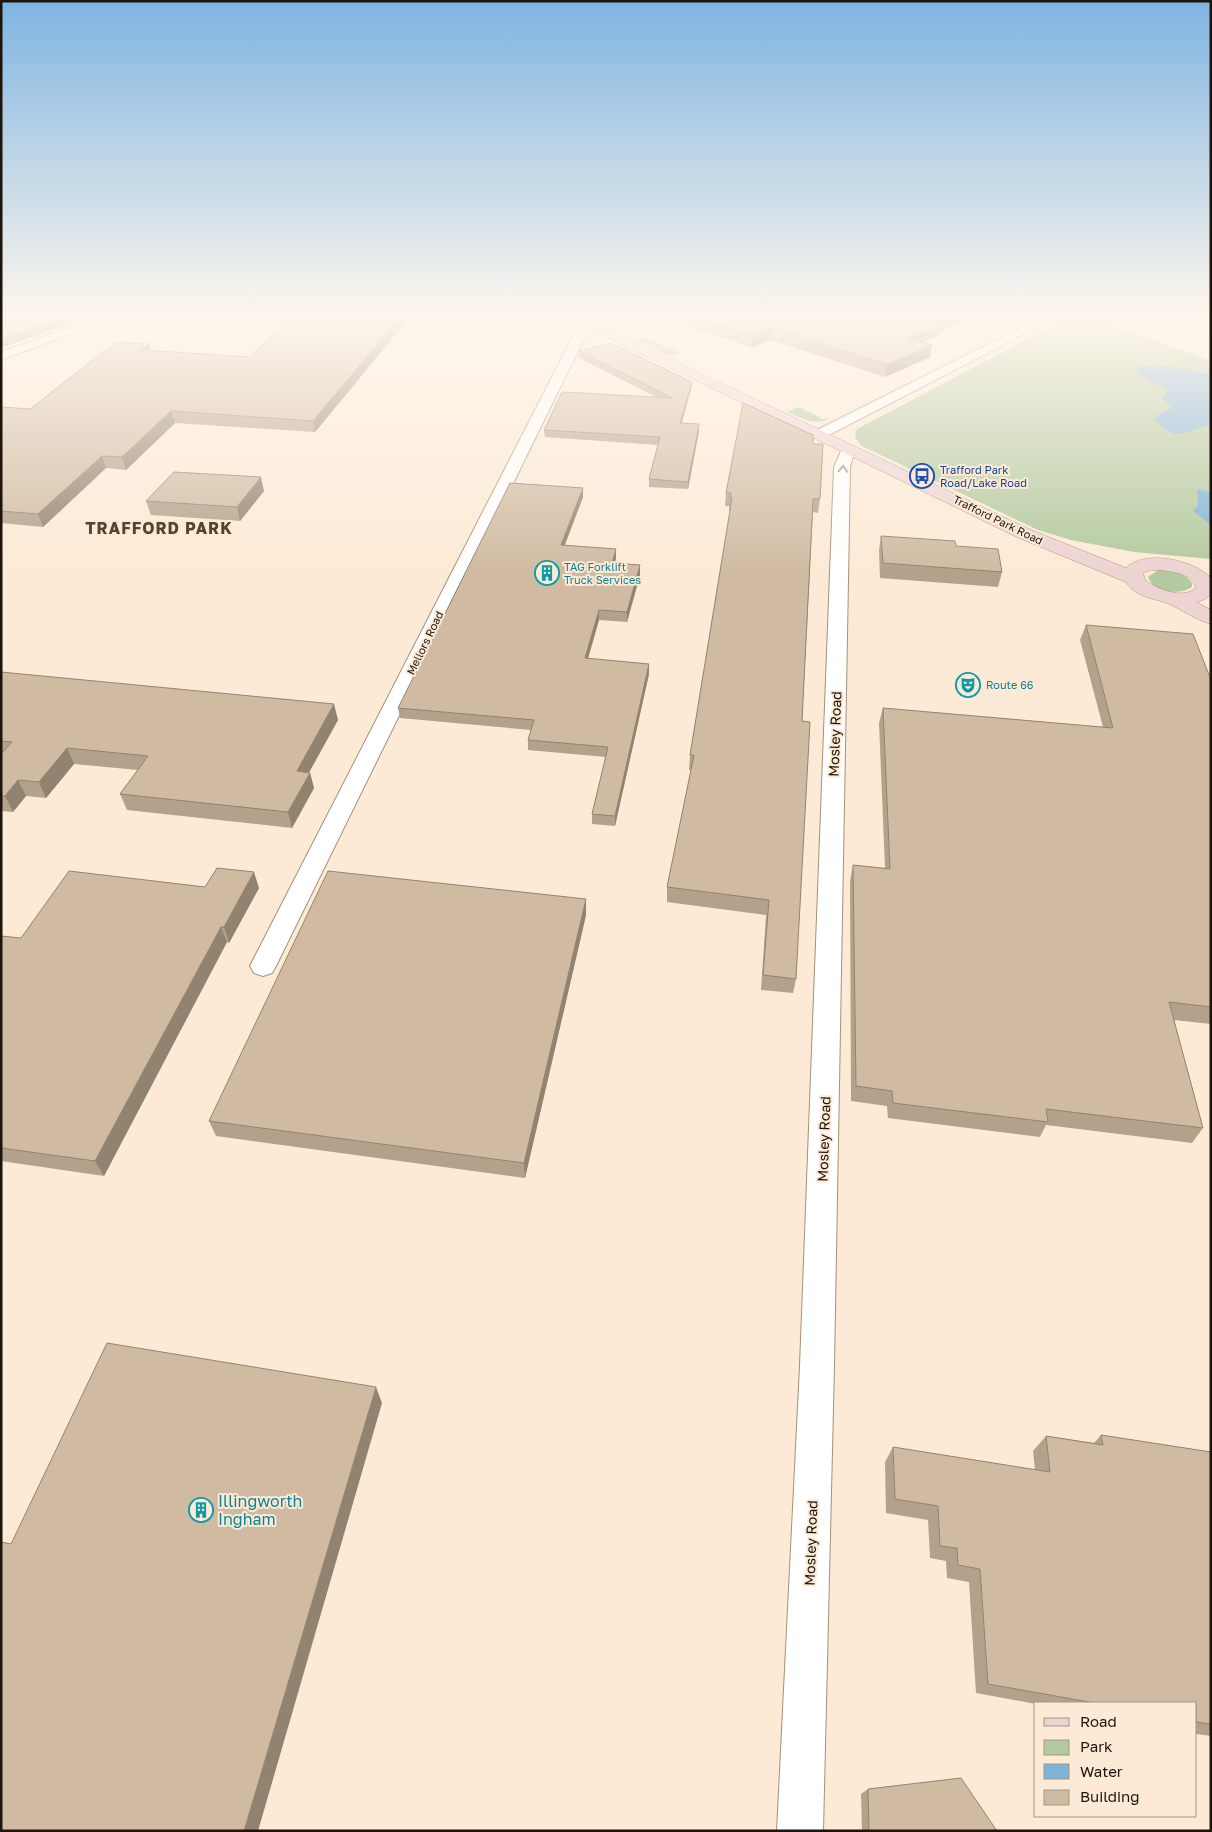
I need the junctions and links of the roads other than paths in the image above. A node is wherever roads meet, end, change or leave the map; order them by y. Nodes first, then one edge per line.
1 (546, 402) edge
2 (750, 402) edge
3 (882, 402) edge
4 (818, 435) junction
5 (852, 451) junction
6 (1180, 567) junction
7 (1211, 567) edge
8 (1139, 571) junction
9 (1207, 594) edge
10 (1172, 598) junction
11 (1211, 618) edge
12 (263, 966) dead end
13 (800, 1831) edge

1 - 12 street, Mellors Road
2 - 4 street, Trafford Park Road
3 - 4 street
4 - 5 street, Trafford Park Road
5 - 8 street, Trafford Park Road
13 -> 5 street, Mosley Road
6 - 7 street
6 - 8 street
6 - 9 street
8 - 10 street
9 - 10 street
10 - 11 street

